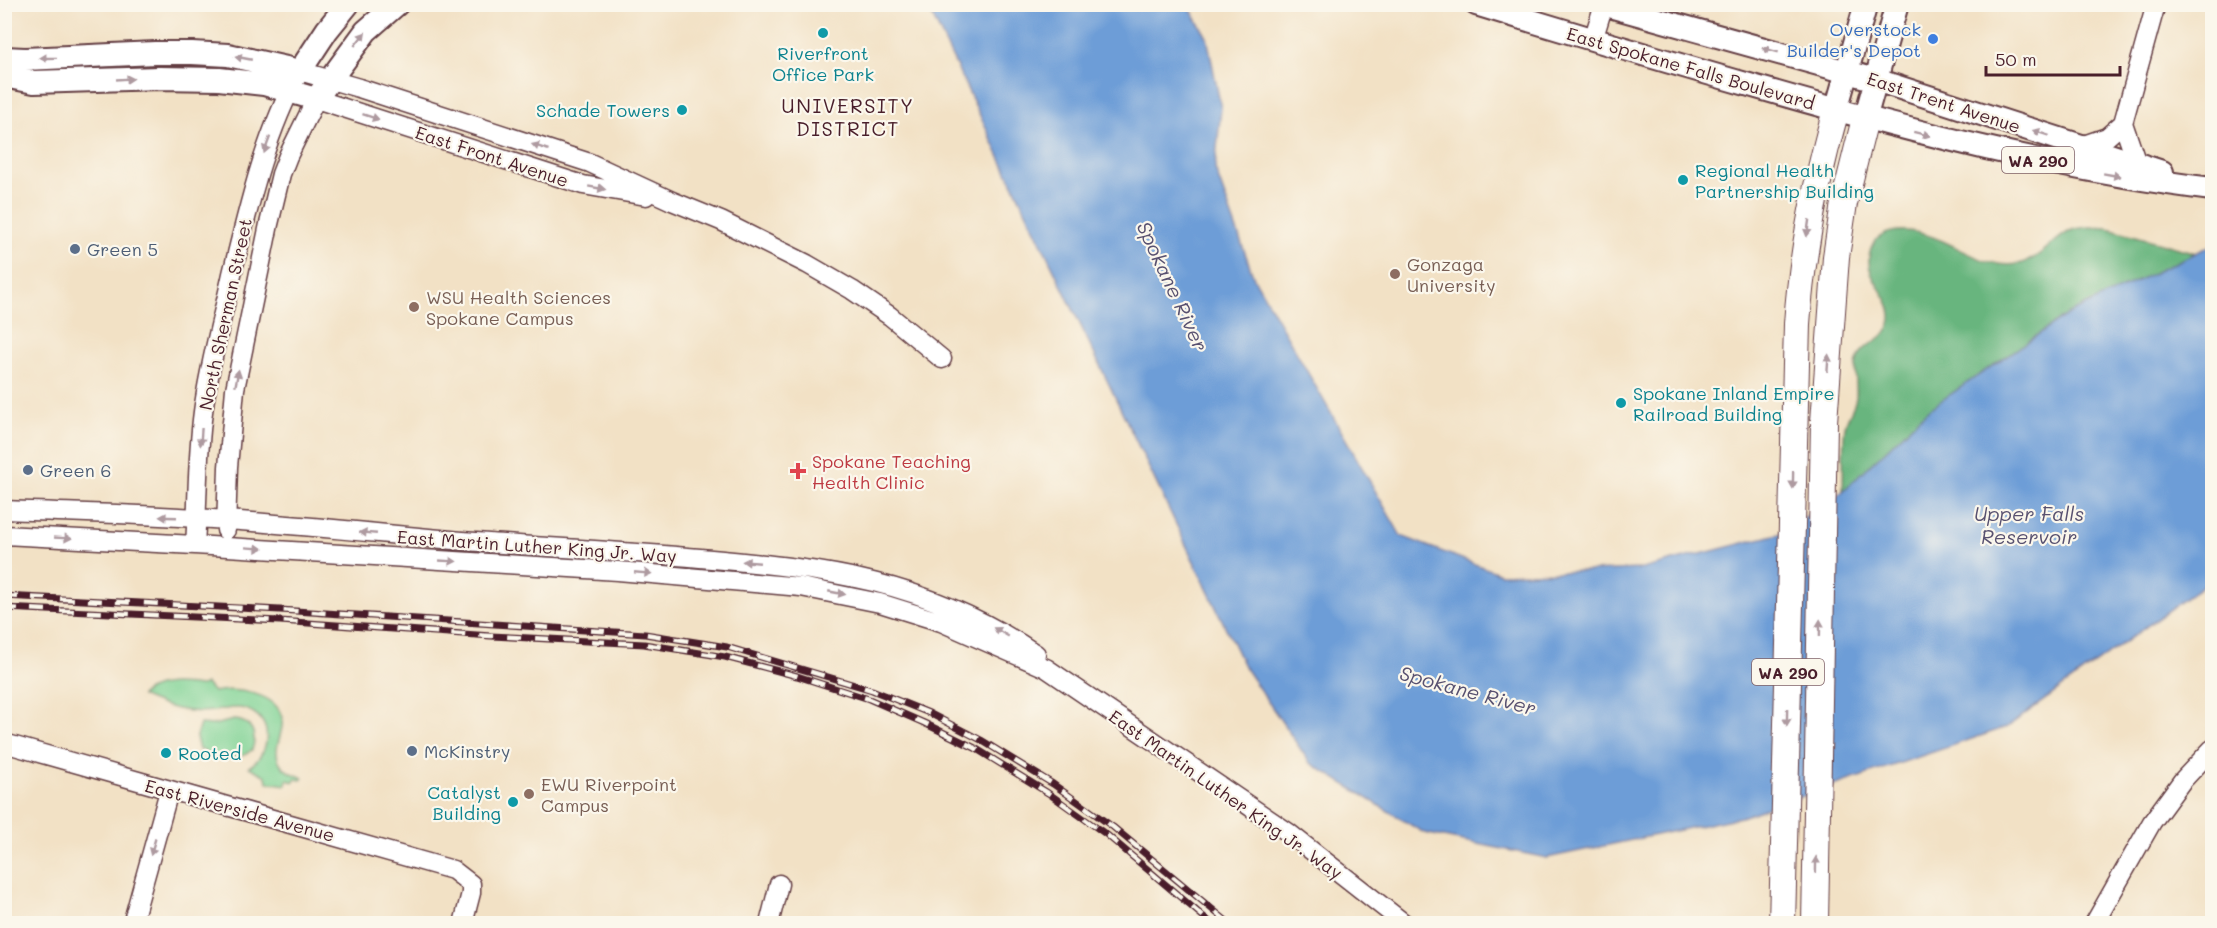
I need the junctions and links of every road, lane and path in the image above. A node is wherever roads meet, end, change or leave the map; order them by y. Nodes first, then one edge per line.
1 (348, 4) edge
2 (397, 4) edge
3 (1476, 4) edge
4 (1866, 4) edge
5 (1897, 4) edge
6 (2156, 4) edge
7 (1604, 5) edge
8 (1593, 40) junction
9 (4, 58) edge
10 (300, 71) junction
11 (1846, 72) junction
12 (4, 76) edge
13 (330, 80) junction
14 (1876, 80) junction
15 (289, 91) junction
16 (316, 99) junction
17 (1836, 110) junction
18 (1865, 119) junction
19 (2122, 123) junction
20 (2081, 146) junction
21 (2137, 164) junction
22 (2212, 189) edge
23 (672, 201) junction
24 (942, 358) dead end
25 (4, 510) edge
26 (197, 518) junction
27 (227, 520) junction
28 (4, 535) edge
29 (195, 544) junction
30 (226, 546) junction
31 (1046, 668) junction
32 (4, 743) edge
33 (2212, 749) edge
34 (169, 791) junction
35 (779, 884) dead end
36 (132, 924) edge
37 (463, 924) edge
38 (769, 924) edge
39 (1405, 924) edge
40 (1782, 924) edge
41 (1815, 924) edge
42 (2094, 924) edge

1 - 10 main road
13 -> 2 main road
3 - 8 main road, East Spokane Falls Boulevard
4 - 11 main road
5 - 14 main road
6 - 19 street
7 - 8 street
11 -> 7 main road, East Spokane Falls Boulevard
8 - 17 main road, East Spokane Falls Boulevard
10 -> 9 main road
10 - 13 street
10 - 15 street
11 - 14 main road, East Trent Avenue / WA 290
11 - 17 main road, WA 290
12 -> 15 main road
13 - 16 main road
23 -> 13 street, East Front Avenue
14 - 18 main road
20 -> 14 main road, East Trent Avenue / WA 290
15 - 16 main road
15 -> 26 street, North Sherman Street
16 -> 23 street, East Front Avenue
27 -> 16 street, North Sherman Street
17 - 18 main road, East Trent Avenue
17 -> 40 highway, WA 290
18 -> 22 main road, East Trent Avenue / WA 290
41 -> 18 highway, WA 290
19 - 20 street
19 - 21 street
20 - 21 main road, East Trent Avenue / WA 290
21 - 22 main road, East Trent Avenue / WA 290
23 - 24 street, East Front Avenue
26 -> 25 street, East Martin Luther King Jr. Way
26 - 27 street, East Martin Luther King Jr. Way
26 - 29 street, North Sherman Street
27 - 30 street, North Sherman Street
31 -> 27 street, East Martin Luther King Jr. Way
28 -> 29 street, East Martin Luther King Jr. Way
29 - 30 street, East Martin Luther King Jr. Way
30 -> 31 street, East Martin Luther King Jr. Way
31 - 39 street, East Martin Luther King Jr. Way
32 - 34 street, East Riverside Avenue
33 - 42 street
34 -> 36 street
34 - 37 street, East Riverside Avenue
35 - 38 street

